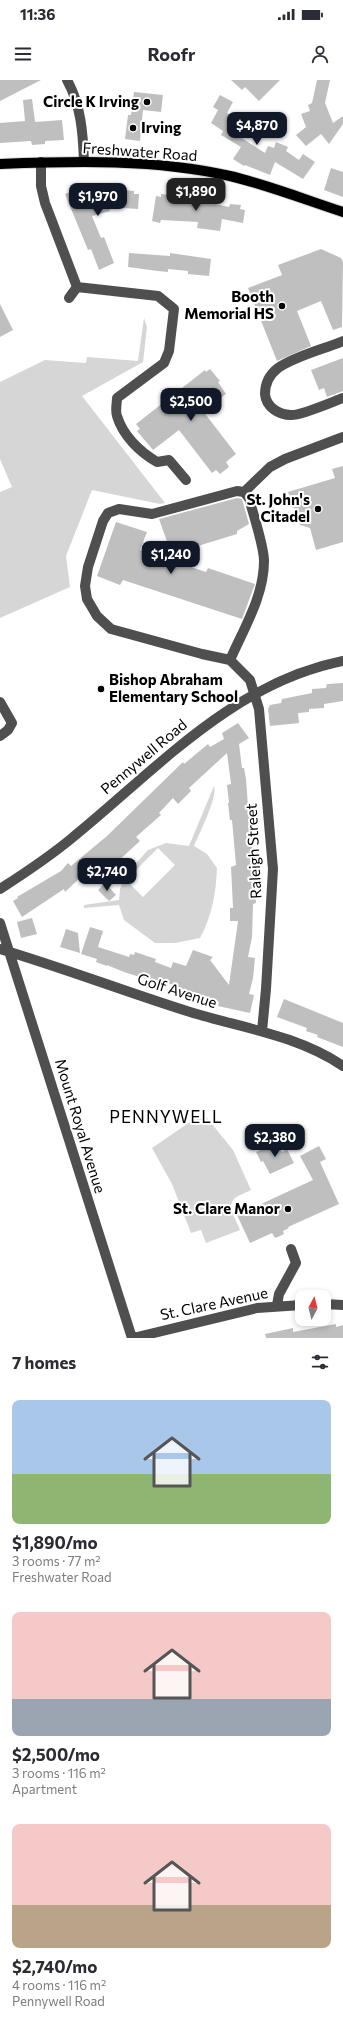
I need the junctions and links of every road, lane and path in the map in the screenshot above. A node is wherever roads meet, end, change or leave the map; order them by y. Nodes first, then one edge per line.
1 (67, 80) edge
2 (41, 162) junction
3 (84, 162) junction
4 (0, 164) edge
5 (343, 212) edge
6 (77, 287) junction
7 (69, 298) dead end
8 (343, 341) edge
9 (343, 398) edge
10 (343, 437) edge
11 (186, 480) dead end
12 (244, 492) junction
13 (230, 660) junction
14 (343, 661) edge
15 (255, 695) junction
16 (0, 702) edge
17 (0, 736) edge
18 (0, 889) edge
19 (0, 924) edge
20 (5, 950) edge
21 (262, 1031) junction
22 (343, 1066) edge
23 (291, 1249) dead end
24 (331, 1304) edge
25 (343, 1304) edge
26 (277, 1305) junction
27 (295, 1305) edge
28 (133, 1338) edge

1 - 3 street
2 - 3 main road, Freshwater Road
2 - 4 main road, Freshwater Road
2 - 6 street
3 - 5 main road, Freshwater Road
6 - 7 street
6 - 11 street
8 - 9 street
10 - 12 street
12 - 13 street
12 - 13 street
13 - 15 street, Raleigh Street
14 - 15 street, Pennywell Road
15 - 18 street, Pennywell Road
15 - 21 street, Raleigh Street
16 - 17 street
19 - 20 street, Mount Royal Avenue
20 - 21 street, Golf Avenue
20 - 28 street, Mount Royal Avenue
21 - 22 street, Golf Avenue
23 - 26 street
24 - 25 street
26 - 27 street, St. Clare Avenue
26 - 28 street, St. Clare Avenue

